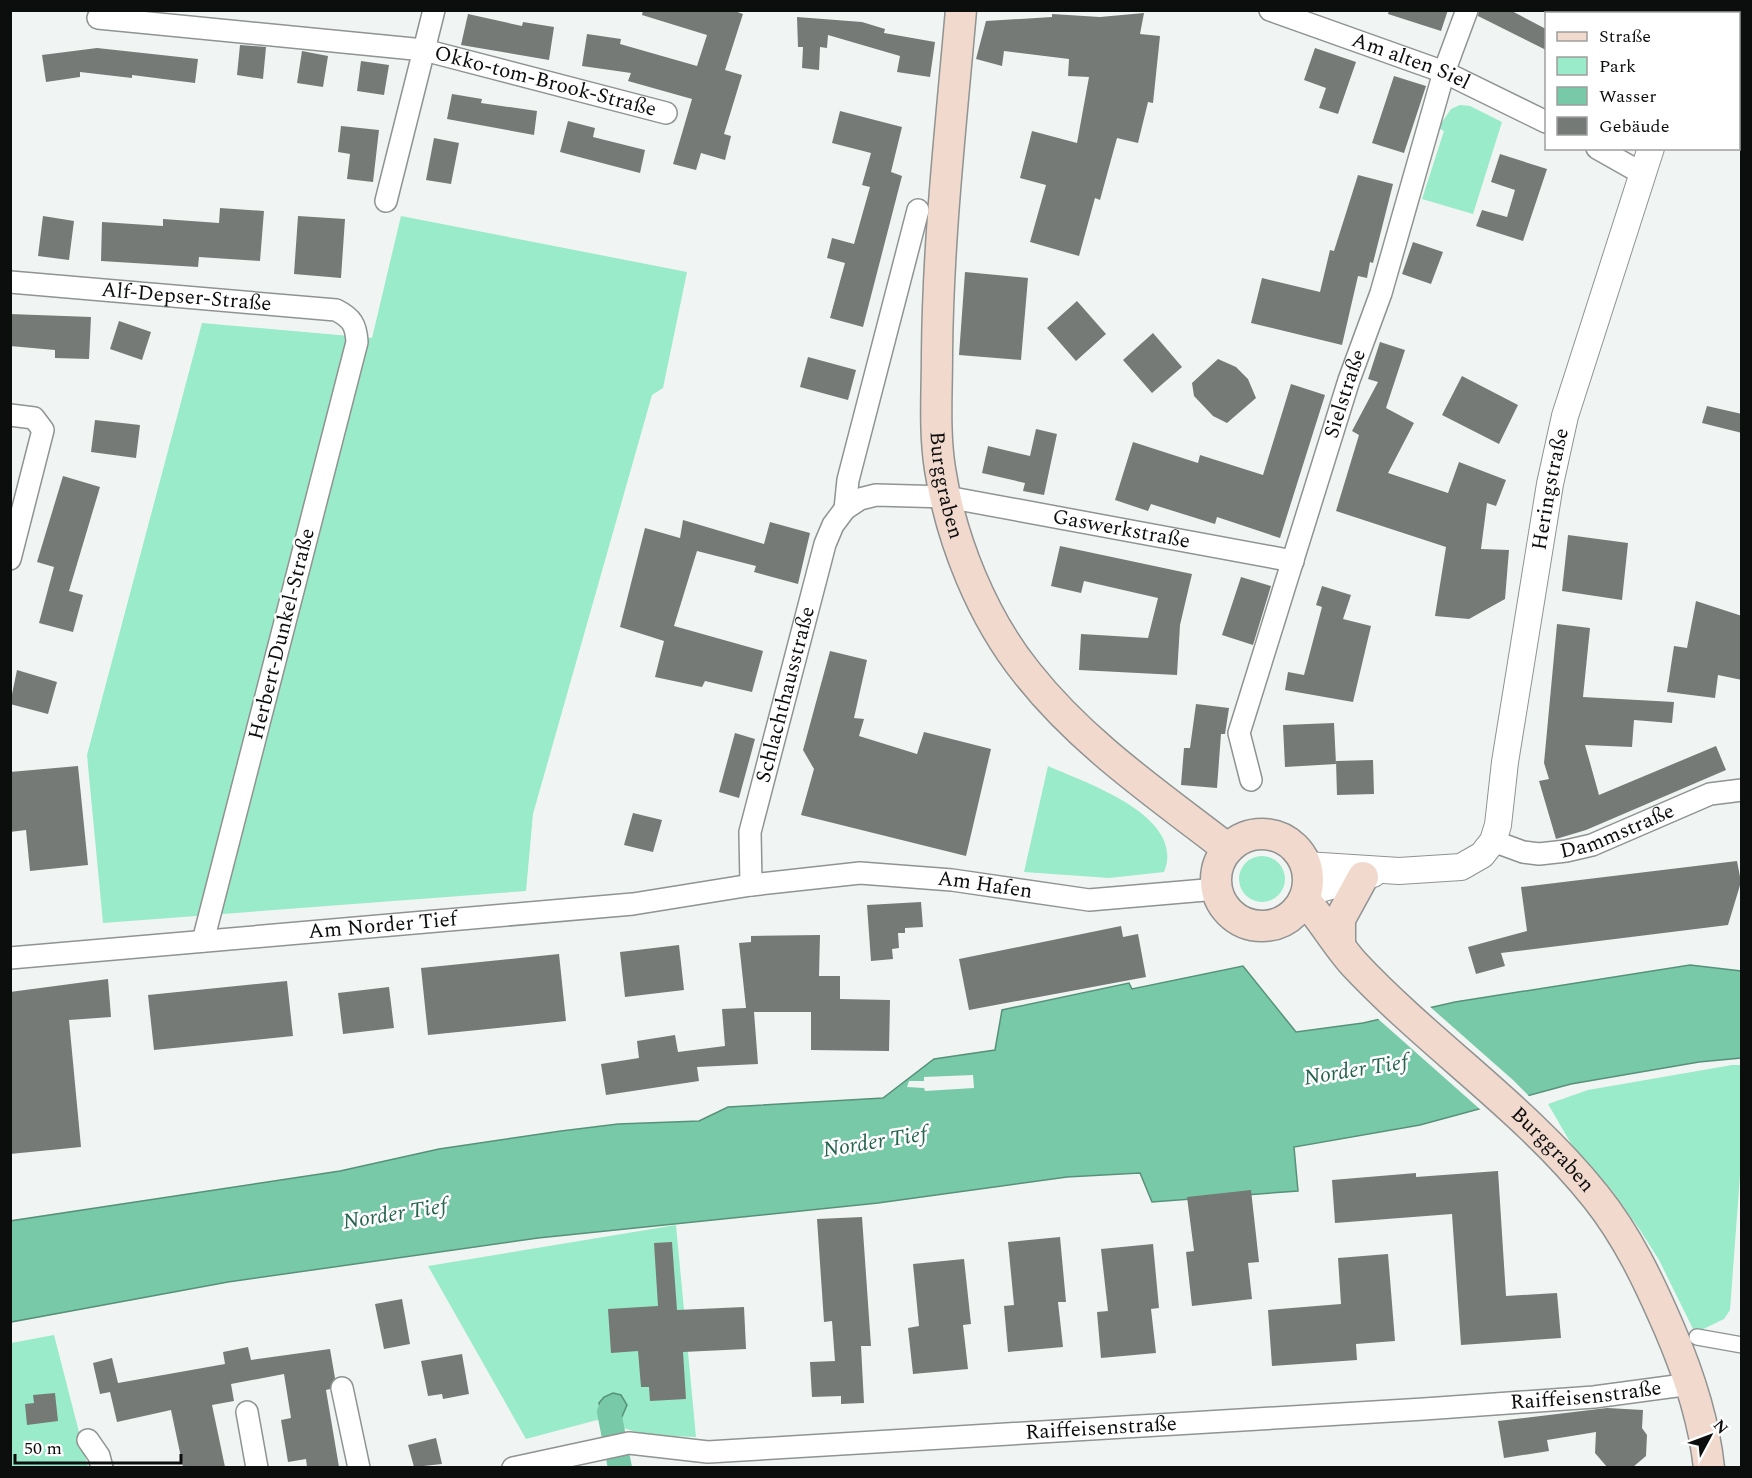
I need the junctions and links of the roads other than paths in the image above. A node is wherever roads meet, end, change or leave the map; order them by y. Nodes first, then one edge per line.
1 (434, 10) edge
2 (961, 10) edge
3 (1270, 10) edge
4 (1467, 10) edge
5 (98, 18) dead end
6 (424, 50) junction
7 (1444, 72) junction
8 (666, 113) dead end
9 (1545, 122) edge
10 (1601, 150) edge
11 (1650, 150) edge
12 (1643, 174) junction
13 (386, 201) dead end
14 (918, 210) dead end
15 (10, 282) edge
16 (356, 326) joint
17 (10, 415) edge
18 (947, 497) junction
19 (845, 509) junction
20 (10, 559) edge
21 (1293, 561) junction
22 (1251, 780) dead end
23 (1742, 790) edge
24 (1493, 841) junction
25 (1228, 849) junction
26 (1372, 874) junction
27 (751, 885) junction
28 (1217, 889) junction
29 (1301, 894) junction
30 (203, 941) junction
31 (1346, 953) junction
32 (10, 958) edge
33 (1697, 1337) dead end
34 (1742, 1345) edge
35 (1691, 1384) junction
36 (342, 1388) dead end
37 (247, 1412) dead end
38 (88, 1440) dead end
39 (102, 1467) edge
40 (257, 1467) edge
41 (359, 1467) edge
42 (513, 1467) edge
43 (1709, 1467) edge

1 - 6 street, Okko-tom-Brook-Straße
2 - 18 main road, Burggraben
3 - 7 street, Am alten Siel
4 - 7 street, Sielstraße
5 - 6 street, Okko-tom-Brook-Straße
6 - 8 street, Okko-tom-Brook-Straße
6 - 13 street, Okko-tom-Brook-Straße
7 - 9 street, Am alten Siel
7 - 21 street, Sielstraße
10 - 12 street
11 - 12 street, Heringstraße
12 - 24 street, Heringstraße
14 - 19 street, Schlachthausstraße
15 - 16 street, Alf-Depser-Straße
16 - 30 street, Herbert-Dunkel-Straße
17 - 20 street
18 - 19 street
18 - 21 street, Gaswerkstraße
18 - 25 main road, Burggraben
19 - 27 street, Schlachthausstraße
21 - 22 street, Sielstraße
23 - 24 street, Dammstraße
24 - 26 street
25 - 28 main road
25 - 29 main road, Burggraben
26 - 29 street
26 - 31 main road
27 - 28 street, Am Hafen
27 - 30 street, Am Norder Tief
28 - 29 main road
29 - 31 main road, Burggraben
30 - 32 street, Am Norder Tief
31 - 35 main road, Burggraben
33 - 34 street
35 - 42 street, Raiffeisenstraße
35 - 43 main road, Burggraben
36 - 41 street
37 - 40 street
38 - 39 street

